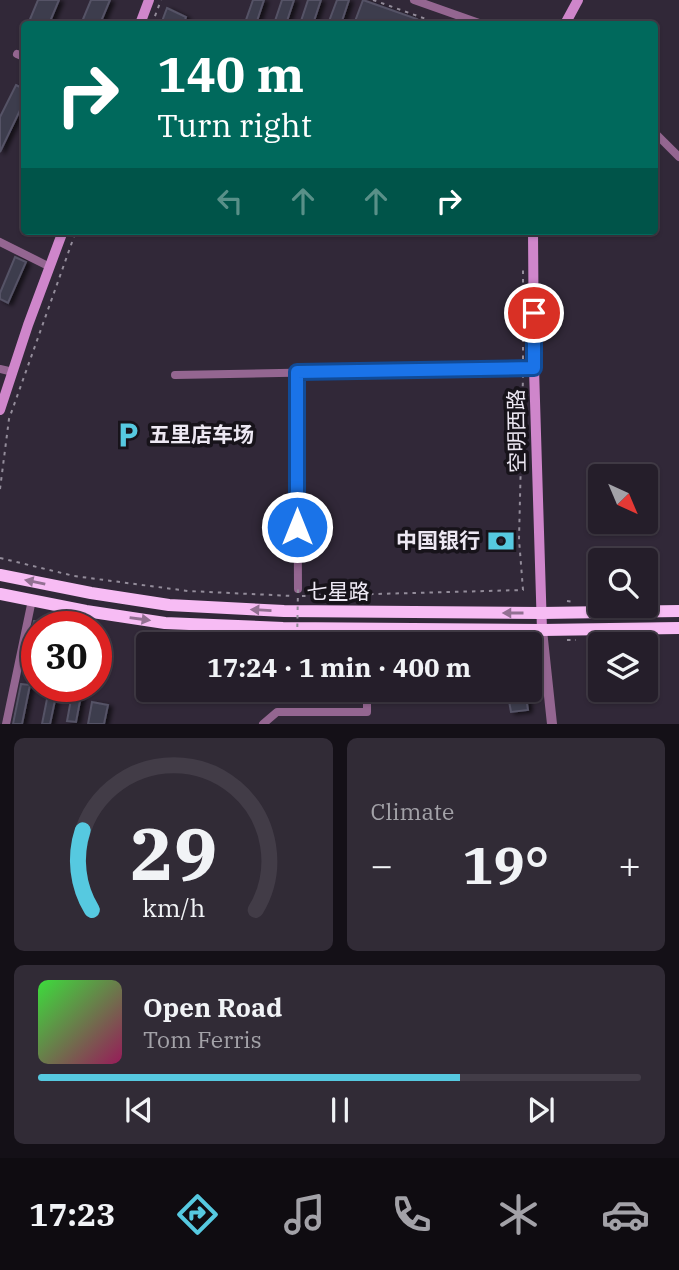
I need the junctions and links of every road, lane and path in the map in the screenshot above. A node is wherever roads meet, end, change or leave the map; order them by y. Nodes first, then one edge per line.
1 (149, 0) edge
2 (161, 0) edge
3 (373, 0) edge
4 (414, 0) edge
5 (578, 0) edge
6 (141, 21) edge
7 (153, 21) edge
8 (432, 21) edge
9 (474, 21) edge
10 (567, 21) edge
11 (658, 136) edge
12 (679, 157) edge
13 (62, 235) edge
14 (75, 235) edge
15 (533, 235) edge
16 (0, 242) edge
17 (524, 257) dead end
18 (50, 267) junction
19 (528, 368) junction
20 (0, 369) edge
21 (13, 372) junction
22 (297, 372) junction
23 (175, 375) dead end
24 (0, 410) edge
25 (0, 489) edge
26 (0, 558) edge
27 (0, 575) edge
28 (298, 592) junction
29 (0, 594) edge
30 (285, 596) junction
31 (311, 596) junction
32 (32, 600) junction
33 (679, 611) edge
34 (541, 613) junction
35 (679, 628) edge
36 (368, 629) joint
37 (542, 631) junction
38 (298, 632) edge
39 (367, 702) edge
40 (6, 724) edge
41 (263, 724) edge
42 (552, 724) edge

1 - 6 main road
2 - 7 path
3 - 8 path
4 - 9 street
5 - 10 main road
11 - 12 street
13 - 18 main road
14 - 25 path
15 - 19 main road, 空明西路
16 - 18 street
17 - 19 path
18 - 21 main road
19 - 22 street
19 - 31 path
19 - 34 main road, 空明西路
20 - 21 street
21 - 24 main road
22 - 23 street
22 - 28 street
26 - 30 path
34 -> 27 highway, 七星路
28 - 30 path
28 - 31 path
28 - 38 path, bridge
29 - 32 highway, 七星路
30 - 31 path
32 -> 36 highway, 七星路
32 - 40 street
33 - 34 highway, 七星路
34 - 37 main road, 空明西路
35 - 37 highway, 七星路
36 - 37 highway, 七星路
37 - 42 street
39 - 41 street

